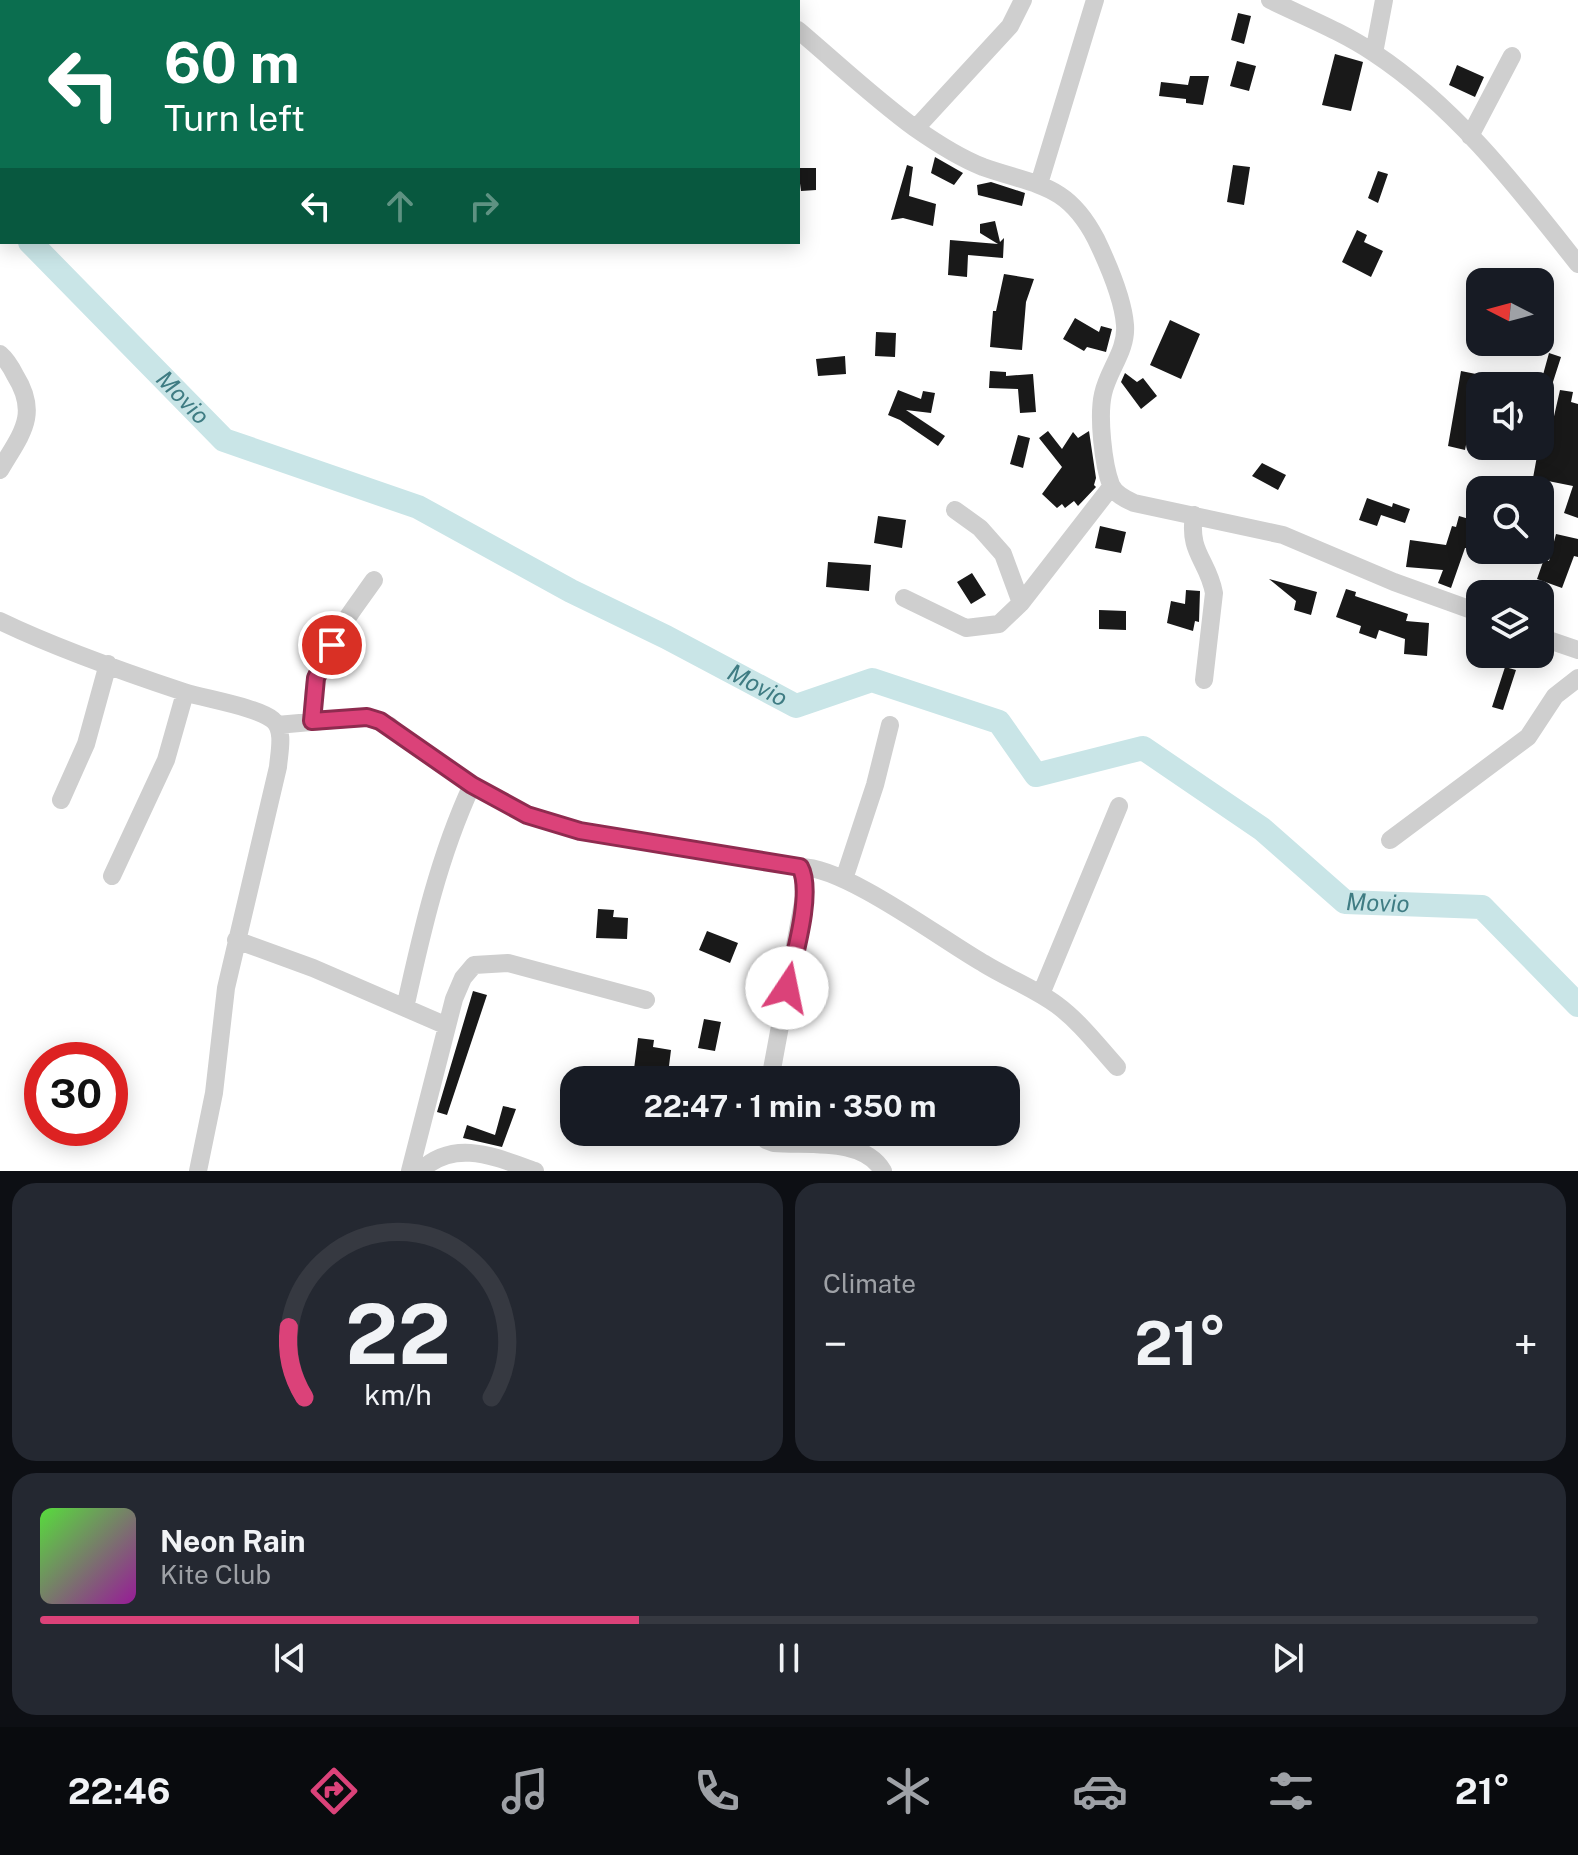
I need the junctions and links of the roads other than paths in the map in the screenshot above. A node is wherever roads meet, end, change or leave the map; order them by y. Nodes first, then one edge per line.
1 (1023, 0) edge
2 (1095, 0) edge
3 (1270, 0) edge
4 (1384, 0) edge
5 (800, 32) edge
6 (1374, 53) junction
7 (1512, 56) dead end
8 (916, 128) junction
9 (1470, 136) junction
10 (1039, 184) junction
11 (1578, 264) edge
12 (0, 354) edge
13 (0, 470) edge
14 (1111, 487) junction
15 (955, 510) dead end
16 (1194, 515) junction
17 (374, 580) dead end
18 (904, 598) dead end
19 (1021, 603) junction
20 (1466, 608) edge
21 (0, 621) edge
22 (1554, 642) edge
23 (1578, 650) edge
24 (108, 664) junction
25 (1578, 678) edge
26 (1204, 680) dead end
27 (185, 693) junction
28 (312, 721) junction
29 (277, 725) junction
30 (890, 725) dead end
31 (472, 785) junction
32 (61, 800) dead end
33 (1119, 806) dead end
34 (1390, 840) dead end
35 (800, 867) junction
36 (112, 876) dead end
37 (844, 879) junction
38 (236, 940) junction
39 (1041, 994) junction
40 (646, 1000) dead end
41 (405, 1008) junction
42 (447, 1026) junction
43 (773, 1066) edge
44 (1117, 1067) dead end
45 (809, 1146) edge
46 (198, 1171) edge
47 (410, 1171) edge
48 (420, 1171) edge
49 (535, 1171) edge
50 (883, 1171) edge

1 - 8 street
2 - 10 street
3 - 6 street
4 - 6 street
5 - 8 street
6 - 9 street
7 - 9 street
8 - 10 street
9 - 11 street
10 - 14 street
12 - 13 street
14 - 16 street
14 - 19 street
15 - 19 street
16 - 20 street
16 - 26 street
17 - 28 street
18 - 19 street
21 - 24 street
22 - 23 street
24 - 27 street
24 - 32 street
25 - 34 street
27 - 29 street
27 - 36 street
28 - 29 street
28 - 31 street
29 - 38 street
30 - 37 street
31 - 35 street
31 - 41 street
33 - 39 street
35 - 37 street
35 - 43 street
37 - 39 street
38 - 41 street
38 - 46 street
39 - 44 street
40 - 42 street
41 - 42 street
42 - 47 street
45 - 50 street
48 - 49 street

